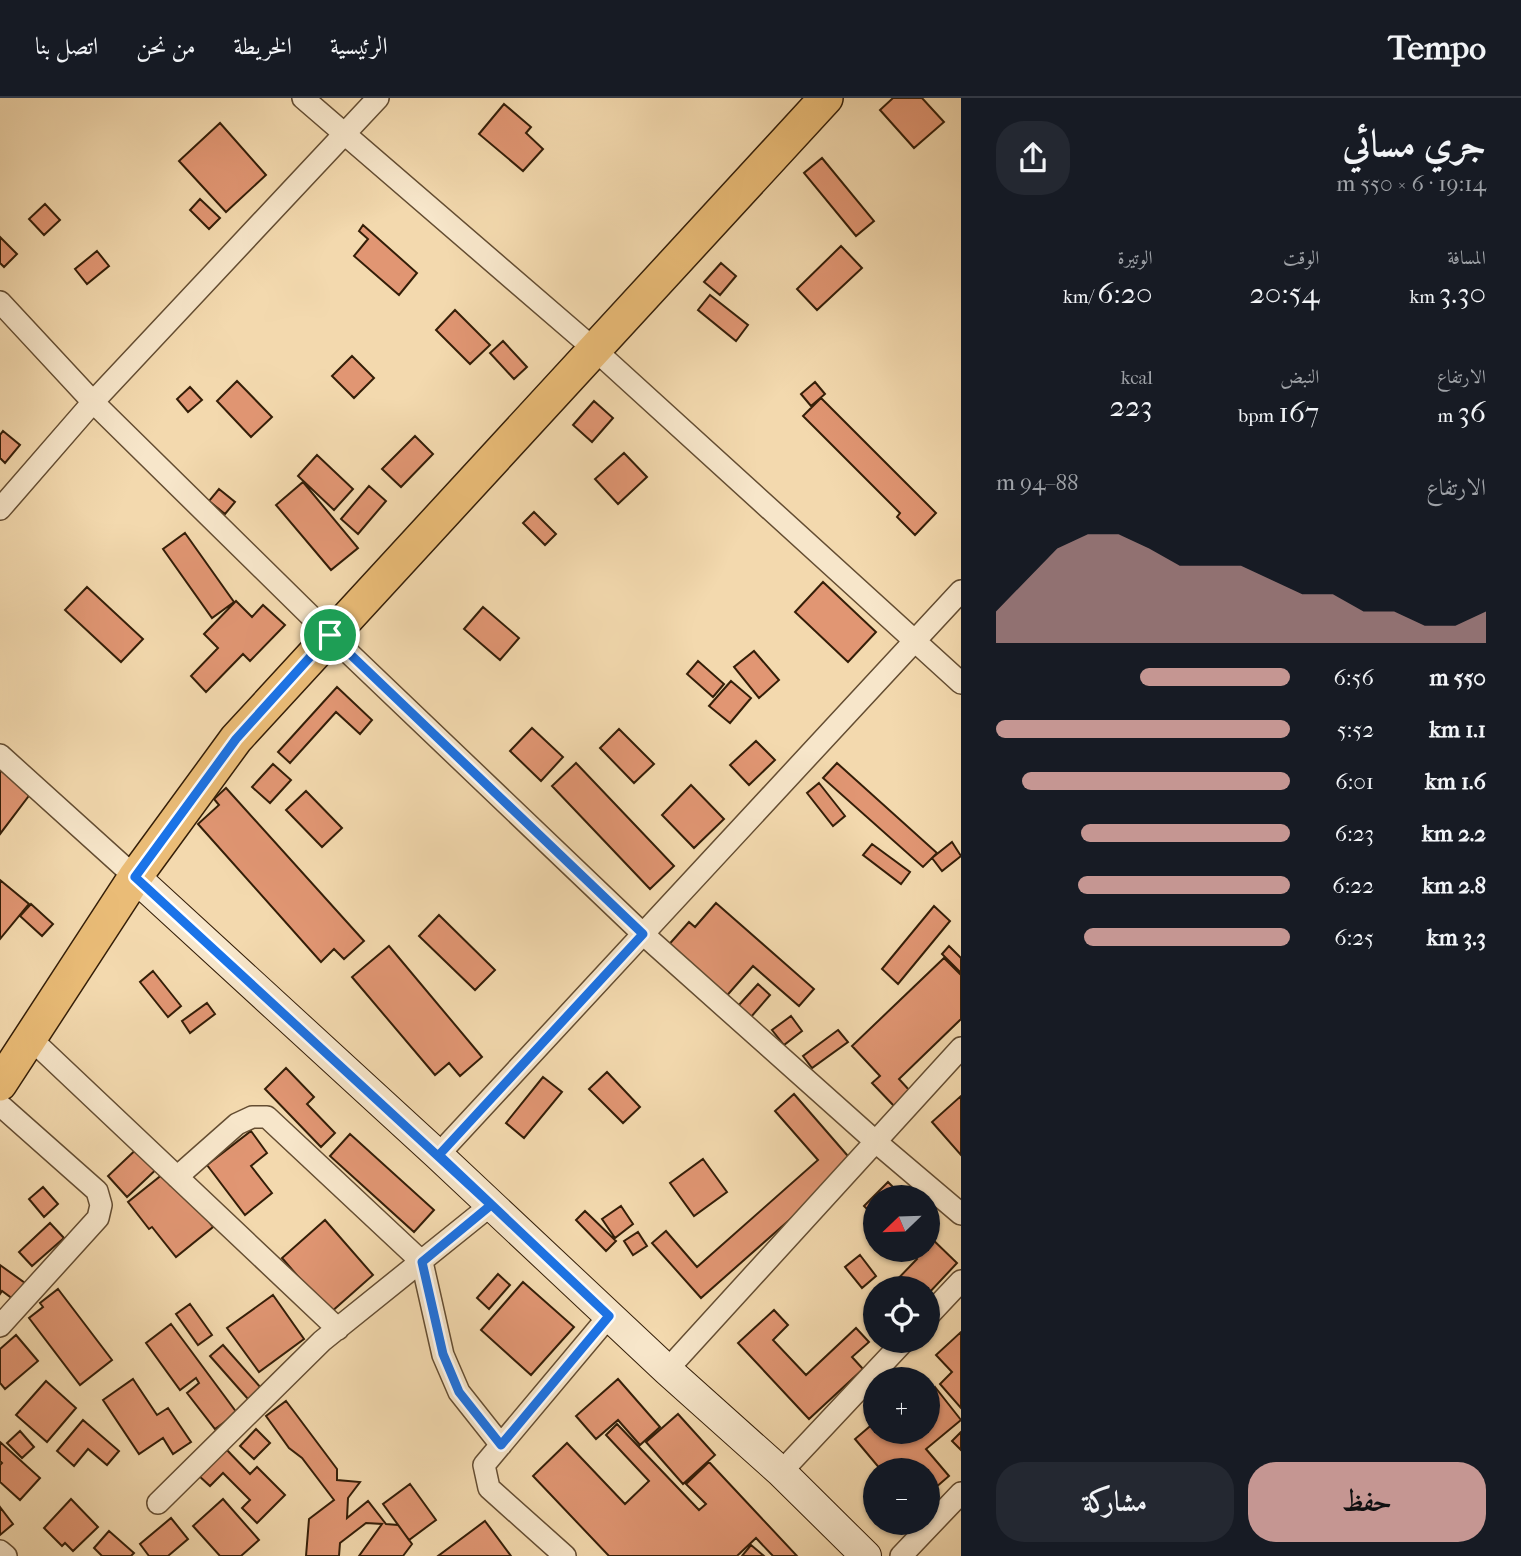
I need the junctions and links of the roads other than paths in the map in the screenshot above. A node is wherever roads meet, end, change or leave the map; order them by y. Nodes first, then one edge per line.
1 (303, 98) edge
2 (378, 98) edge
3 (826, 98) edge
4 (343, 133) junction
5 (0, 302) edge
6 (594, 349) junction
7 (93, 402) junction
8 (0, 509) edge
9 (961, 591) edge
10 (330, 635) junction
11 (915, 641) junction
12 (961, 683) edge
13 (0, 755) edge
14 (135, 877) junction
15 (643, 934) junction
16 (30, 1038) junction
17 (961, 1048) edge
18 (0, 1084) edge
19 (0, 1105) edge
20 (876, 1142) junction
21 (439, 1155) junction
22 (177, 1177) junction
23 (491, 1205) junction
24 (961, 1214) edge
25 (422, 1262) junction
26 (961, 1280) edge
27 (940, 1303) edge
28 (609, 1316) junction
29 (0, 1326) edge
30 (338, 1329) junction
31 (893, 1353) edge
32 (667, 1370) junction
33 (501, 1445) junction
34 (781, 1472) junction
35 (961, 1493) edge
36 (158, 1503) dead end
37 (0, 1551) edge
38 (6, 1556) edge
39 (565, 1556) edge
40 (866, 1556) edge
41 (901, 1556) edge

1 - 4 street
2 - 4 street
3 - 6 main road
4 - 6 street
4 - 7 street
5 - 7 street
6 - 10 main road
6 - 11 street
7 - 8 street
7 - 10 street
9 - 11 street
10 - 14 main road
10 - 15 street
11 - 12 street
11 - 15 street
13 - 14 street
14 - 16 main road
14 - 21 main road
15 - 20 street
15 - 21 street
16 - 18 main road
16 - 22 street
17 - 20 street
19 - 29 street
20 - 24 street
20 - 32 street
21 - 23 main road
22 - 25 street
22 - 30 street
23 - 25 street
23 - 28 main road
25 - 30 street
25 - 33 street
26 - 27 street
28 - 32 main road
28 - 33 street
30 - 36 street
31 - 34 street
32 - 34 main road
33 - 39 street
34 - 40 main road
35 - 41 street
37 - 38 street

